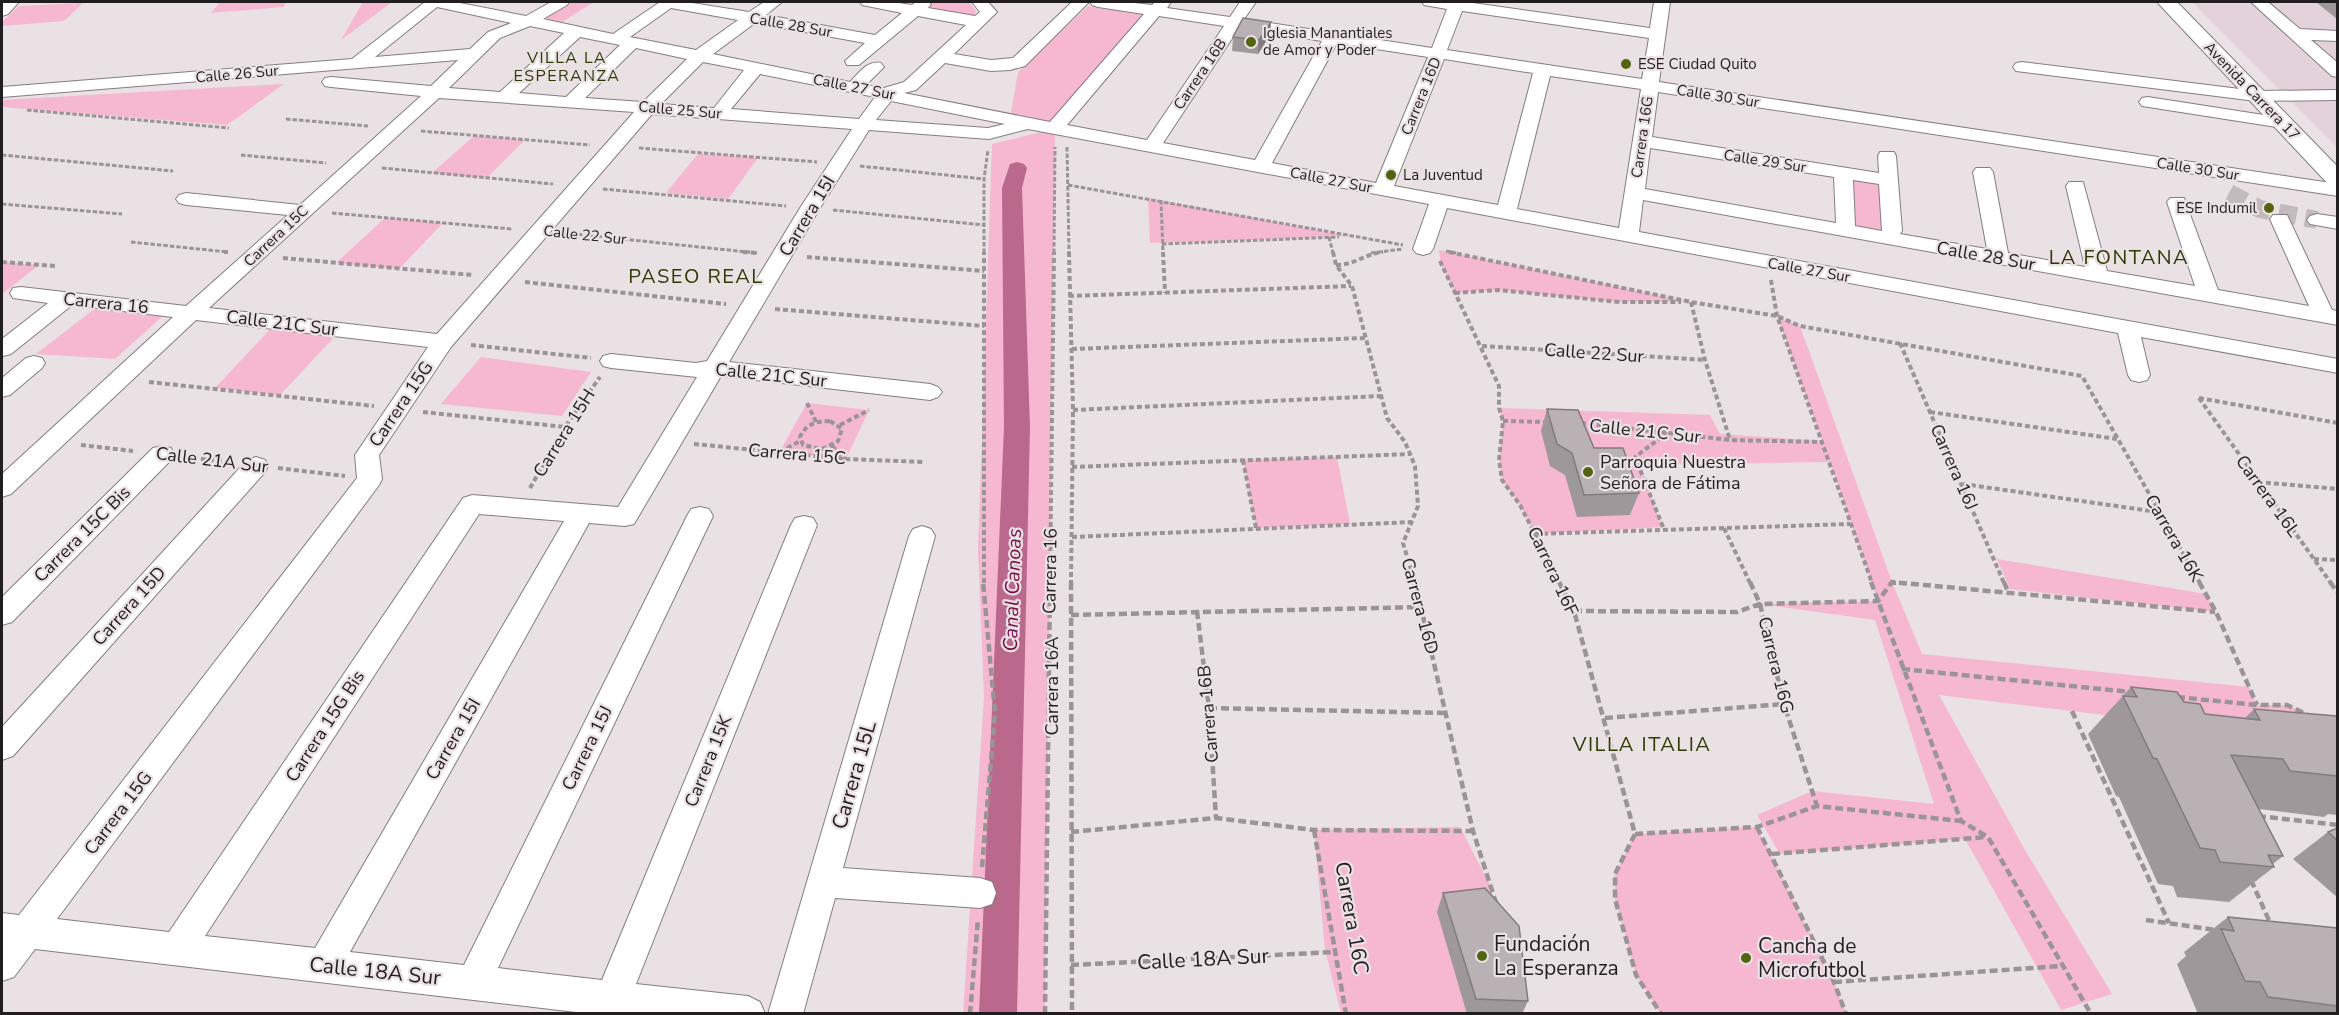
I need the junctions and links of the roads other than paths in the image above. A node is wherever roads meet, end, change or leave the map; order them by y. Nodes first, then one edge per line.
1 (11, 2) edge
2 (434, 2) edge
3 (561, 2) edge
4 (774, 2) edge
5 (868, 2) edge
6 (1082, 2) edge
7 (1110, 2) edge
8 (1248, 2) edge
9 (1430, 2) edge
10 (1662, 2) edge
11 (2167, 2) edge
12 (2259, 2) edge
13 (1457, 3) edge
14 (921, 6) edge
15 (1159, 6) edge
16 (2, 11) edge
17 (983, 12) edge
18 (752, 18) junction
19 (529, 21) junction
20 (1234, 22) junction
21 (576, 31) junction
22 (1657, 34) junction
23 (2295, 34) junction
24 (2337, 36) edge
25 (1332, 37) junction
26 (878, 40) junction
27 (624, 41) junction
28 (1438, 53) junction
29 (473, 54) junction
30 (699, 56) junction
31 (942, 57) junction
32 (390, 61) junction
33 (1638, 63) junction
34 (356, 64) junction
35 (756, 67) junction
36 (2022, 67) dead end
37 (1543, 69) junction
38 (2337, 72) edge
39 (1605, 79) junction
40 (331, 82) dead end
41 (828, 82) junction
42 (360, 84) junction
43 (1650, 86) junction
44 (854, 87) junction
45 (2, 92) edge
46 (434, 92) junction
47 (887, 94) junction
48 (2337, 95) edge
49 (506, 96) junction
50 (2256, 96) junction
51 (572, 101) junction
52 (2148, 102) dead end
53 (648, 107) junction
54 (806, 108) junction
55 (718, 113) junction
56 (1027, 123) junction
57 (2283, 123) junction
58 (864, 125) junction
59 (1061, 136) junction
60 (1642, 141) junction
61 (1151, 147) junction
62 (1887, 156) dead end
63 (1261, 167) junction
64 (2208, 171) junction
65 (1983, 172) dead end
66 (1843, 173) junction
67 (1888, 180) junction
68 (2337, 181) edge
69 (2076, 186) dead end
70 (1383, 190) junction
71 (2337, 190) edge
72 (1634, 193) junction
73 (2229, 193) tunnel mouth
74 (186, 199) dead end
75 (1440, 201) junction
76 (2177, 202) dead end
77 (304, 211) junction
78 (1506, 213) junction
79 (2280, 219) dead end
80 (1846, 224) dead end
81 (1892, 231) dead end
82 (1628, 236) junction
83 (1422, 250) road end
84 (1999, 258) junction
85 (2098, 276) junction
86 (21, 293) dead end
87 (2210, 296) junction
88 (68, 298) junction
89 (192, 312) junction
90 (2331, 317) edge
91 (2128, 327) junction
92 (443, 342) junction
93 (3, 349) dead end
94 (611, 361) road end
95 (34, 363) dead end
96 (2337, 366) edge
97 (713, 368) junction
98 (2139, 375) dead end
99 (2, 390) edge
100 (930, 392) dead end
101 (162, 454) road end
102 (256, 466) road end
103 (2, 488) edge
104 (582, 513) junction
105 (700, 516) dead end
106 (804, 525) dead end
107 (922, 536) dead end
108 (2, 614) edge
109 (2, 747) edge
110 (823, 882) junction
111 (980, 893) road end
112 (15, 931) edge
113 (178, 948) junction
114 (2, 965) edge
115 (324, 965) junction
116 (474, 981) junction
117 (612, 997) junction
118 (748, 1014) edge
119 (785, 1014) edge

1 - 16 street
2 - 19 street, Calle 27 Sur
2 - 34 street
3 - 19 street, Carrera 15C
4 - 18 street, Carrera 15G
5 - 14 street
6 - 31 street
7 - 15 street, Calle 30 Sur
8 - 20 street, Carrera 16B
9 - 13 street
10 - 22 street, Carrera 16G
11 - 50 main road, Avenida Carrera 17
12 - 23 street
13 - 22 street
13 - 28 street, Carrera 16D
14 - 17 street
14 - 26 street
15 - 20 street, Calle 30 Sur
15 - 59 street
17 - 31 street
18 - 26 street, Calle 28 Sur
18 - 27 street, Calle 28 Sur
18 - 30 street, Carrera 15G
19 - 21 street, Calle 27 Sur
19 - 29 street, Carrera 15C
20 - 25 street, Calle 30 Sur
20 - 61 street, Carrera 16B
21 - 27 street, Calle 27 Sur
21 - 49 street
22 - 33 street, Carrera 16G
23 - 24 street
23 - 38 street
25 - 28 street, Calle 30 Sur
25 - 63 street
26 - 44 street
27 - 30 street, Calle 27 Sur
27 - 51 street
28 - 37 street, Calle 30 Sur
28 - 70 street, Carrera 16D
29 - 32 street, Calle 26 Sur
29 - 46 street, Carrera 15C
30 - 35 street, Calle 27 Sur
30 - 53 street, Carrera 15G
31 - 47 street
32 - 34 street, Calle 26 Sur
32 - 42 street
33 - 39 street
33 - 43 street, Carrera 16G
34 - 45 street, Calle 26 Sur
35 - 41 street, Calle 27 Sur
35 - 55 street
36 - 50 street
37 - 39 street, Calle 30 Sur
37 - 78 street
39 - 43 street, Calle 30 Sur
40 - 42 street, Calle 25 Sur
41 - 44 street, Calle 27 Sur
41 - 54 street
42 - 46 street, Calle 25 Sur
43 - 60 street, Carrera 16G
43 - 64 street, Calle 30 Sur
44 - 47 street, Calle 27 Sur
46 - 49 street, Calle 25 Sur
46 - 77 street, Carrera 15C
47 - 56 street, Calle 27 Sur
47 - 58 street, Carrera 15I
48 - 50 street
49 - 51 street, Calle 25 Sur
50 - 57 main road, Avenida Carrera 17
51 - 53 street, Calle 25 Sur
52 - 57 street
53 - 55 street, Calle 25 Sur
53 - 92 street, Carrera 15G
54 - 55 street, Calle 25 Sur
54 - 58 street, Calle 25 Sur
56 - 58 street, Calle 25 Sur
56 - 59 street, Calle 27 Sur
57 - 68 main road, Avenida Carrera 17
58 - 97 street, Carrera 15I
59 - 61 street, Calle 27 Sur
60 - 66 street, Calle 29 Sur
60 - 72 street, Carrera 16G
61 - 63 street, Calle 27 Sur
62 - 67 street
63 - 70 street, Calle 27 Sur
64 - 71 street, Calle 30 Sur
64 - 73 street
65 - 84 street
66 - 67 street, Calle 29 Sur
66 - 80 street
67 - 81 street
69 - 85 street
70 - 75 street, Calle 27 Sur
72 - 82 street, Carrera 16G
72 - 84 street, Calle 28 Sur
74 - 77 street
75 - 78 street, Calle 27 Sur
75 - 83 street
76 - 87 street
77 - 89 street, Carrera 15C
78 - 82 street, Calle 27 Sur
79 - 90 street
82 - 91 street, Calle 27 Sur
84 - 85 street, Calle 28 Sur
85 - 87 street, Calle 28 Sur
86 - 88 street, Carrera 16
87 - 90 street, Calle 28 Sur
88 - 89 street, Carrera 16
88 - 93 street
89 - 92 street, Calle 21C Sur
89 - 103 street, Carrera 15C
91 - 96 street, Calle 27 Sur
91 - 98 street
92 - 112 street, Carrera 15G
94 - 97 street, Calle 21C Sur
95 - 99 street
97 - 100 street, Calle 21C Sur
97 - 104 street, Carrera 15I
101 - 108 street, Carrera 15C Bis
102 - 109 street, Carrera 15D
104 - 113 street, Carrera 15G Bis
104 - 115 street, Carrera 15I
105 - 116 street, Carrera 15J
106 - 117 street, Carrera 15K
107 - 110 street, Carrera 15L
110 - 111 street
110 - 119 street, Carrera 15L
112 - 113 street, Calle 18A Sur
112 - 114 street, Carrera 15G
113 - 115 street, Calle 18A Sur
115 - 116 street, Calle 18A Sur
116 - 117 street, Calle 18A Sur
117 - 118 street, Calle 18A Sur

